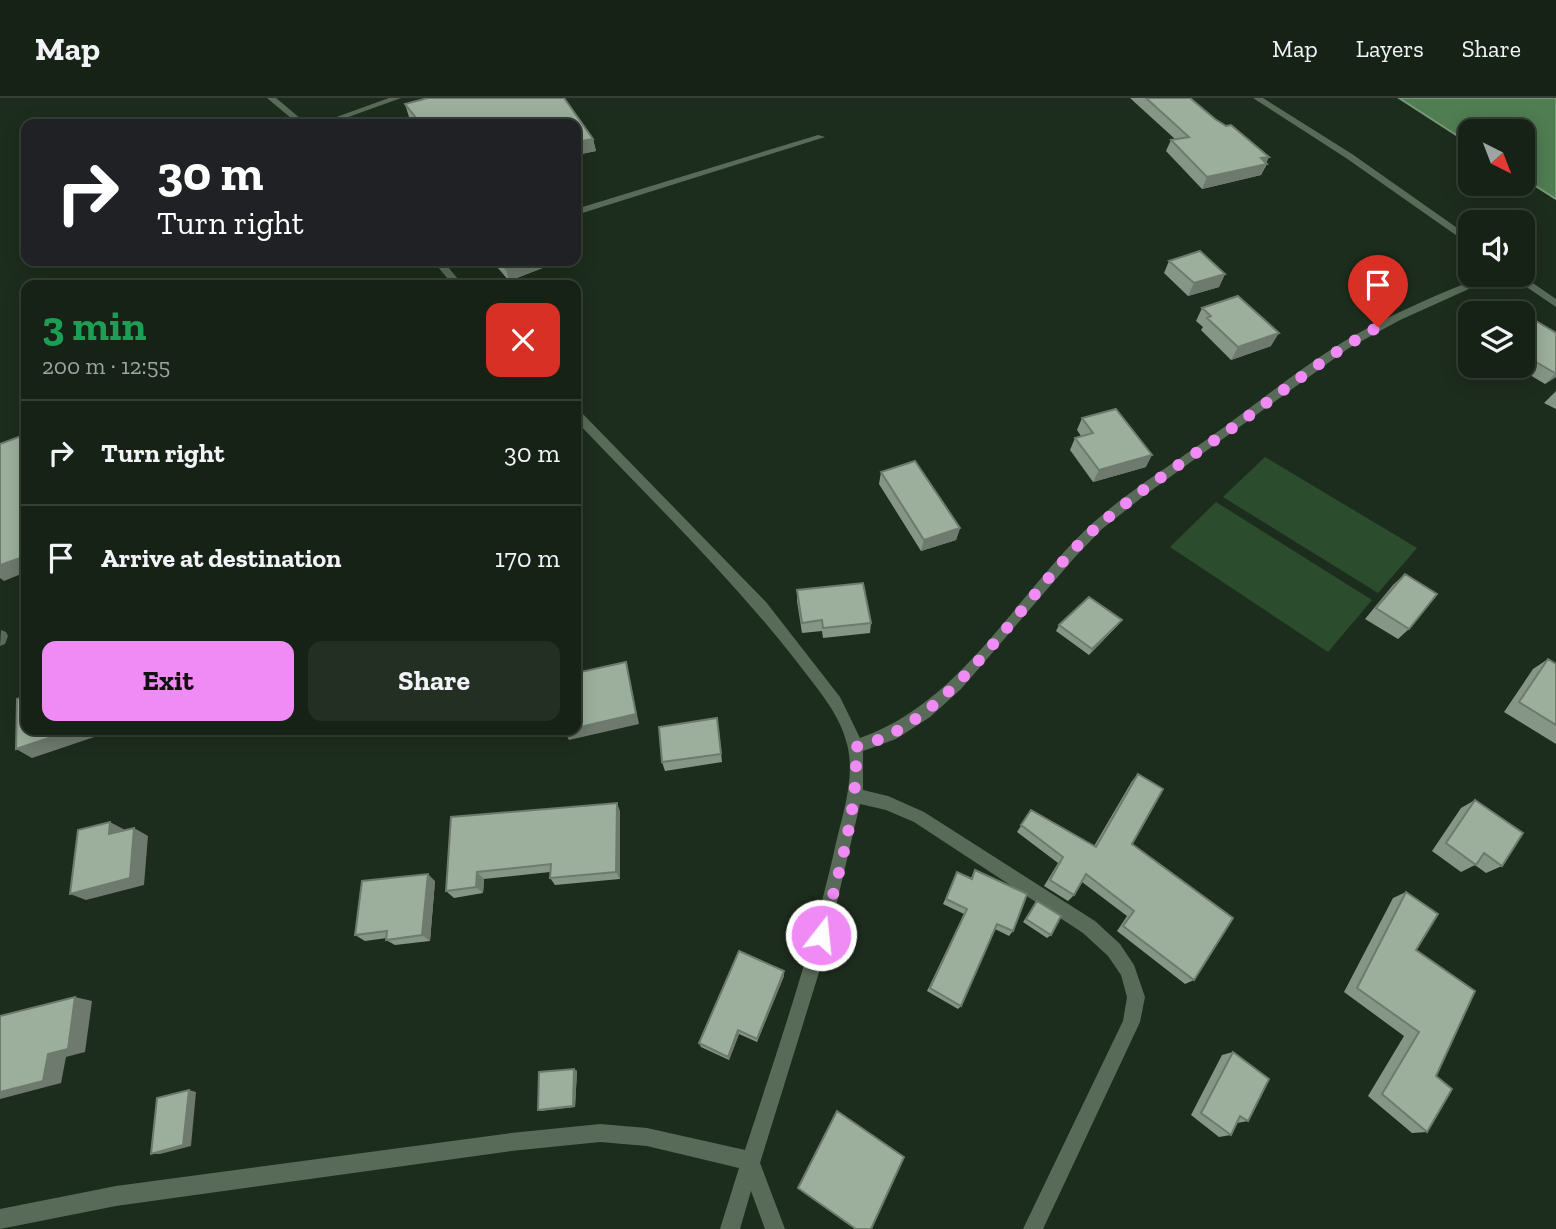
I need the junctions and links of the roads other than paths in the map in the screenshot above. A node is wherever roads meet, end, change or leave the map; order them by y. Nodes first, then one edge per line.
1 (271, 98) edge
2 (397, 98) edge
3 (1257, 98) edge
4 (297, 119) edge
5 (336, 119) edge
6 (821, 137) dead end
7 (581, 210) edge
8 (1458, 233) edge
9 (442, 266) edge
10 (454, 280) edge
11 (1466, 287) edge
12 (1531, 287) edge
13 (1556, 304) edge
14 (581, 419) edge
15 (855, 747) junction
16 (854, 795) junction
17 (750, 1161) junction
18 (0, 1219) edge
19 (730, 1229) edge
20 (775, 1229) edge
21 (1033, 1229) edge

1 - 4 street
2 - 5 street
3 - 8 street
6 - 7 street
9 - 10 street
11 - 15 street
12 - 13 street
14 - 15 street
15 - 16 street
16 - 17 street
16 - 21 street
17 - 18 street
17 - 19 street
17 - 20 street

